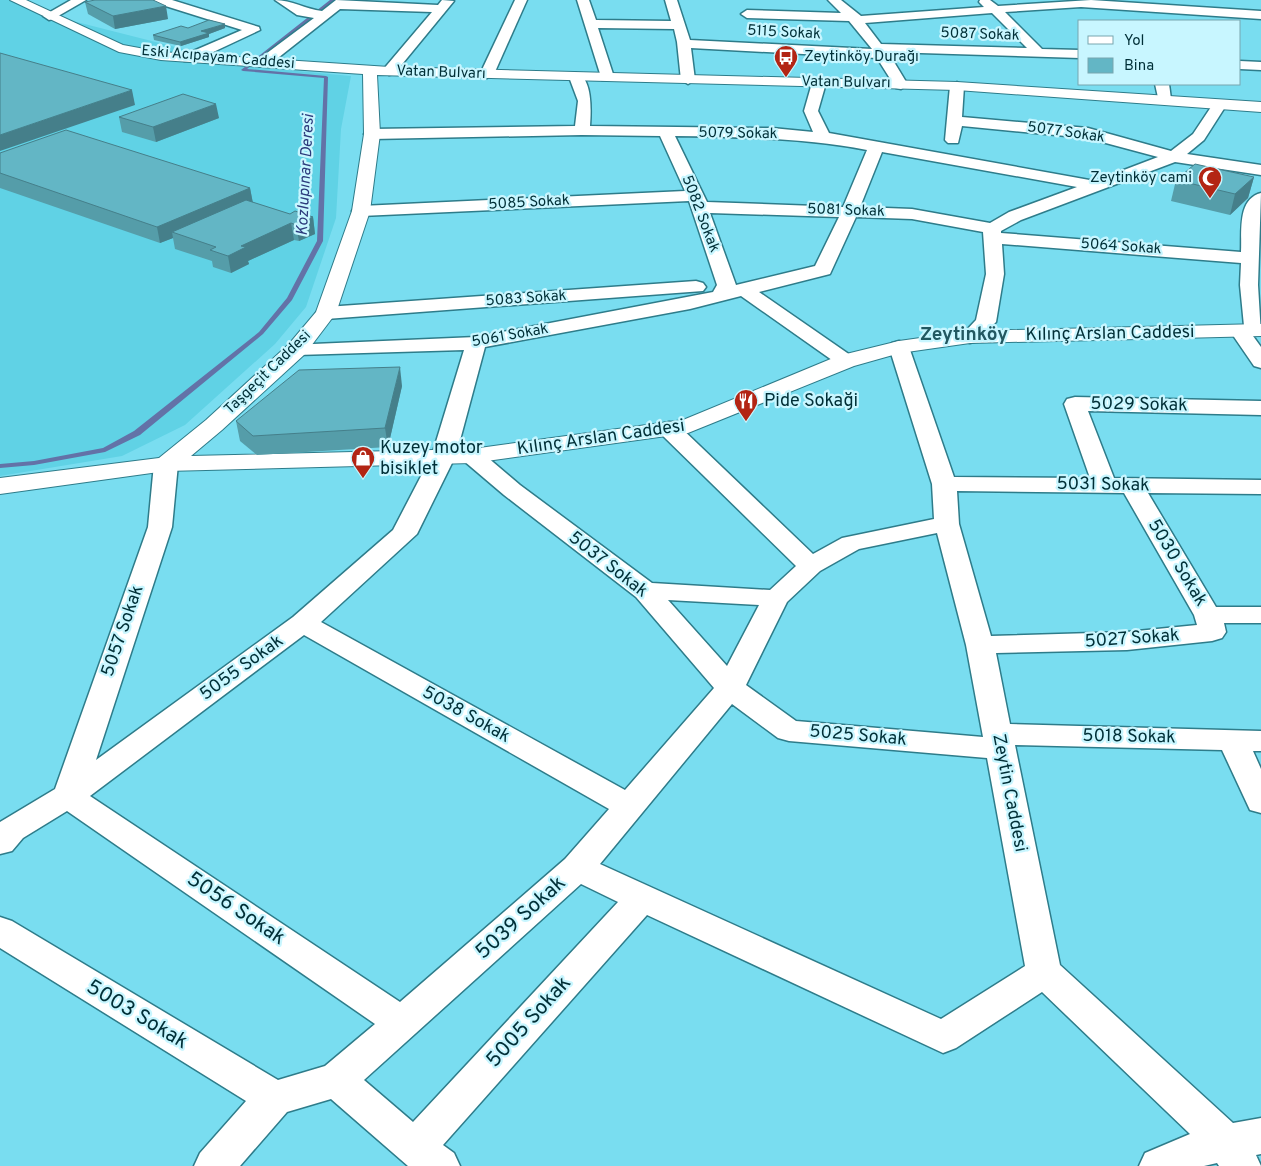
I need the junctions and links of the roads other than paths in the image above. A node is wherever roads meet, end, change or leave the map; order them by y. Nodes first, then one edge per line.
1 (16, 0) edge
2 (80, 0) edge
3 (160, 0) edge
4 (281, 0) edge
5 (521, 0) edge
6 (583, 0) edge
7 (671, 0) edge
8 (761, 0) edge
9 (834, 0) edge
10 (981, 0) edge
11 (1078, 1) edge
12 (340, 2) edge
13 (444, 4) edge
14 (913, 5) dead end
15 (1159, 5) edge
16 (994, 9) junction
17 (926, 14) junction
18 (1261, 14) edge
19 (319, 15) junction
20 (49, 16) junction
21 (856, 19) junction
22 (1152, 20) edge
23 (743, 22) junction
24 (591, 24) junction
25 (678, 25) junction
26 (684, 44) junction
27 (730, 46) junction
28 (881, 51) junction
29 (1039, 53) junction
30 (1078, 54) edge
31 (188, 58) junction
32 (262, 62) junction
33 (1241, 65) edge
34 (1261, 66) edge
35 (380, 70) junction
36 (487, 74) junction
37 (576, 76) junction
38 (607, 77) junction
39 (688, 80) junction
40 (819, 83) junction
41 (902, 85) junction
42 (1162, 85) edge
43 (957, 86) junction
44 (1164, 99) junction
45 (1220, 104) junction
46 (1261, 107) edge
47 (955, 122) junction
48 (582, 130) junction
49 (666, 133) junction
50 (372, 134) junction
51 (823, 137) junction
52 (877, 145) junction
53 (1174, 157) junction
54 (950, 158) junction
55 (1261, 170) edge
56 (1098, 186) junction
57 (1261, 198) edge
58 (697, 201) junction
59 (361, 211) junction
60 (850, 211) junction
61 (992, 234) junction
62 (1254, 252) edge
63 (730, 290) junction
64 (326, 313) junction
65 (1252, 331) edge
66 (970, 337) junction
67 (476, 343) junction
68 (899, 347) junction
69 (296, 349) junction
70 (846, 360) junction
71 (1261, 362) edge
72 (1261, 408) edge
73 (669, 429) junction
74 (444, 455) junction
75 (472, 456) junction
76 (166, 464) junction
77 (944, 484) junction
78 (1104, 485) junction
79 (1131, 485) junction
80 (0, 486) edge
81 (1261, 487) edge
82 (947, 524) junction
83 (811, 566) junction
84 (645, 591) junction
85 (776, 598) junction
86 (1208, 615) junction
87 (1261, 615) edge
88 (303, 623) junction
89 (980, 646) junction
90 (730, 688) junction
91 (1247, 740) edge
92 (999, 741) junction
93 (68, 796) junction
94 (1261, 802) edge
95 (630, 807) junction
96 (4, 831) edge
97 (577, 868) junction
98 (643, 897) junction
99 (0, 931) edge
100 (1044, 972) junction
101 (403, 1023) junction
102 (337, 1080) junction
103 (274, 1098) junction
104 (1243, 1148) edge
105 (427, 1157) edge
106 (214, 1166) edge
107 (1159, 1166) edge

1 - 20 street, Eski Acıpayam Caddesi
2 - 20 street
3 - 31 street
4 - 19 street
5 - 36 street
6 - 24 street
7 - 25 street
8 - 23 street
9 - 21 street
10 - 16 street
11 - 15 street
11 - 16 street
12 - 13 street
12 - 19 street
13 - 35 street
14 - 17 street
15 - 18 street
15 - 22 street
16 - 17 street
16 - 29 street
17 - 21 street
19 - 32 street
20 - 31 street, Eski Acıpayam Caddesi
21 - 23 street
21 - 28 street
23 - 27 street
24 - 25 street
24 - 38 street
25 - 26 street
26 - 27 street, 5115 Sokak
26 - 39 street
27 - 28 street, 5115 Sokak
28 - 29 street, 5087 Sokak
28 - 41 street
29 - 30 street, 5087 Sokak
31 - 32 street, Eski Acıpayam Caddesi
32 - 35 street, Eski Acıpayam Caddesi
33 - 34 street
35 - 36 street, Vatan Bulvarı
35 - 50 street, Taşgeçit Caddesi
36 - 37 street, Vatan Bulvarı
37 - 38 street, Vatan Bulvarı
37 - 48 street
38 - 39 street, Vatan Bulvarı
39 - 40 street, Vatan Bulvarı
40 - 41 street, Vatan Bulvarı
40 - 51 street
41 - 43 street, Vatan Bulvarı
42 - 44 street
43 - 44 street, Vatan Bulvarı
43 - 47 street
44 - 45 street, Vatan Bulvarı
45 - 46 street, Vatan Bulvarı
45 - 53 street
47 - 53 street, 5077 Sokak
47 - 54 street
48 - 49 street, 5079 Sokak
48 - 50 street, 5079 Sokak
49 - 51 street, 5079 Sokak
49 - 58 street, 5082 Sokak
50 - 59 street, Taşgeçit Caddesi
51 - 52 street, 5079 Sokak
52 - 54 street, 5079 Sokak
52 - 60 street
53 - 55 street, 5077 Sokak
53 - 56 street
54 - 56 street, 5079 Sokak
56 - 61 street
57 - 62 street
58 - 59 street, 5085 Sokak
58 - 60 street, 5081 Sokak
58 - 63 street, 5082 Sokak
59 - 64 street, Taşgeçit Caddesi
60 - 61 street, 5081 Sokak
60 - 63 street, 5061 Sokak
61 - 62 street, 5064 Sokak
61 - 66 street
62 - 65 street
63 - 64 street, 5083 Sokak
63 - 67 street, 5061 Sokak
63 - 70 street
64 - 69 street, Taşgeçit Caddesi
65 - 66 street, Kılınç Arslan Caddesi
65 - 71 street
66 - 68 street, Kılınç Arslan Caddesi
67 - 69 street, 5061 Sokak
67 - 74 street, 5055 Sokak
68 - 70 street, Kılınç Arslan Caddesi
68 - 77 street, Zeytin Caddesi
69 - 76 street, Taşgeçit Caddesi
70 - 73 street, Kılınç Arslan Caddesi
72 - 78 street, 5029 Sokak
73 - 75 street, Kılınç Arslan Caddesi
73 - 83 street
74 - 75 street, Kılınç Arslan Caddesi
74 - 76 street, Kılınç Arslan Caddesi
74 - 88 street, 5055 Sokak
75 - 84 street, 5037 Sokak
76 - 80 street
76 - 93 street, 5057 Sokak
77 - 78 street, 5031 Sokak
77 - 82 street, Zeytin Caddesi
78 - 79 street, 5031 Sokak
79 - 81 street, 5031 Sokak
79 - 86 street, 5030 Sokak
82 - 83 street
82 - 89 street, Zeytin Caddesi
83 - 85 street
84 - 85 street
84 - 90 street, 5037 Sokak
85 - 90 street, 5039 Sokak
86 - 87 street
86 - 89 street, 5027 Sokak
88 - 93 street, 5055 Sokak
88 - 95 street, 5038 Sokak
89 - 92 street, Zeytin Caddesi
90 - 92 street, 5025 Sokak
90 - 95 street, 5039 Sokak
91 - 92 street, 5018 Sokak
91 - 94 street
92 - 100 street, Zeytin Caddesi
93 - 96 street, 5055 Sokak
93 - 101 street, 5056 Sokak
95 - 97 street, 5039 Sokak
97 - 98 street
97 - 101 street, 5039 Sokak
98 - 100 street
98 - 105 street, 5005 Sokak
99 - 103 street, 5003 Sokak
100 - 104 street
101 - 102 street, 5039 Sokak
102 - 103 street, 5039 Sokak
102 - 105 street
103 - 106 street
104 - 107 street

